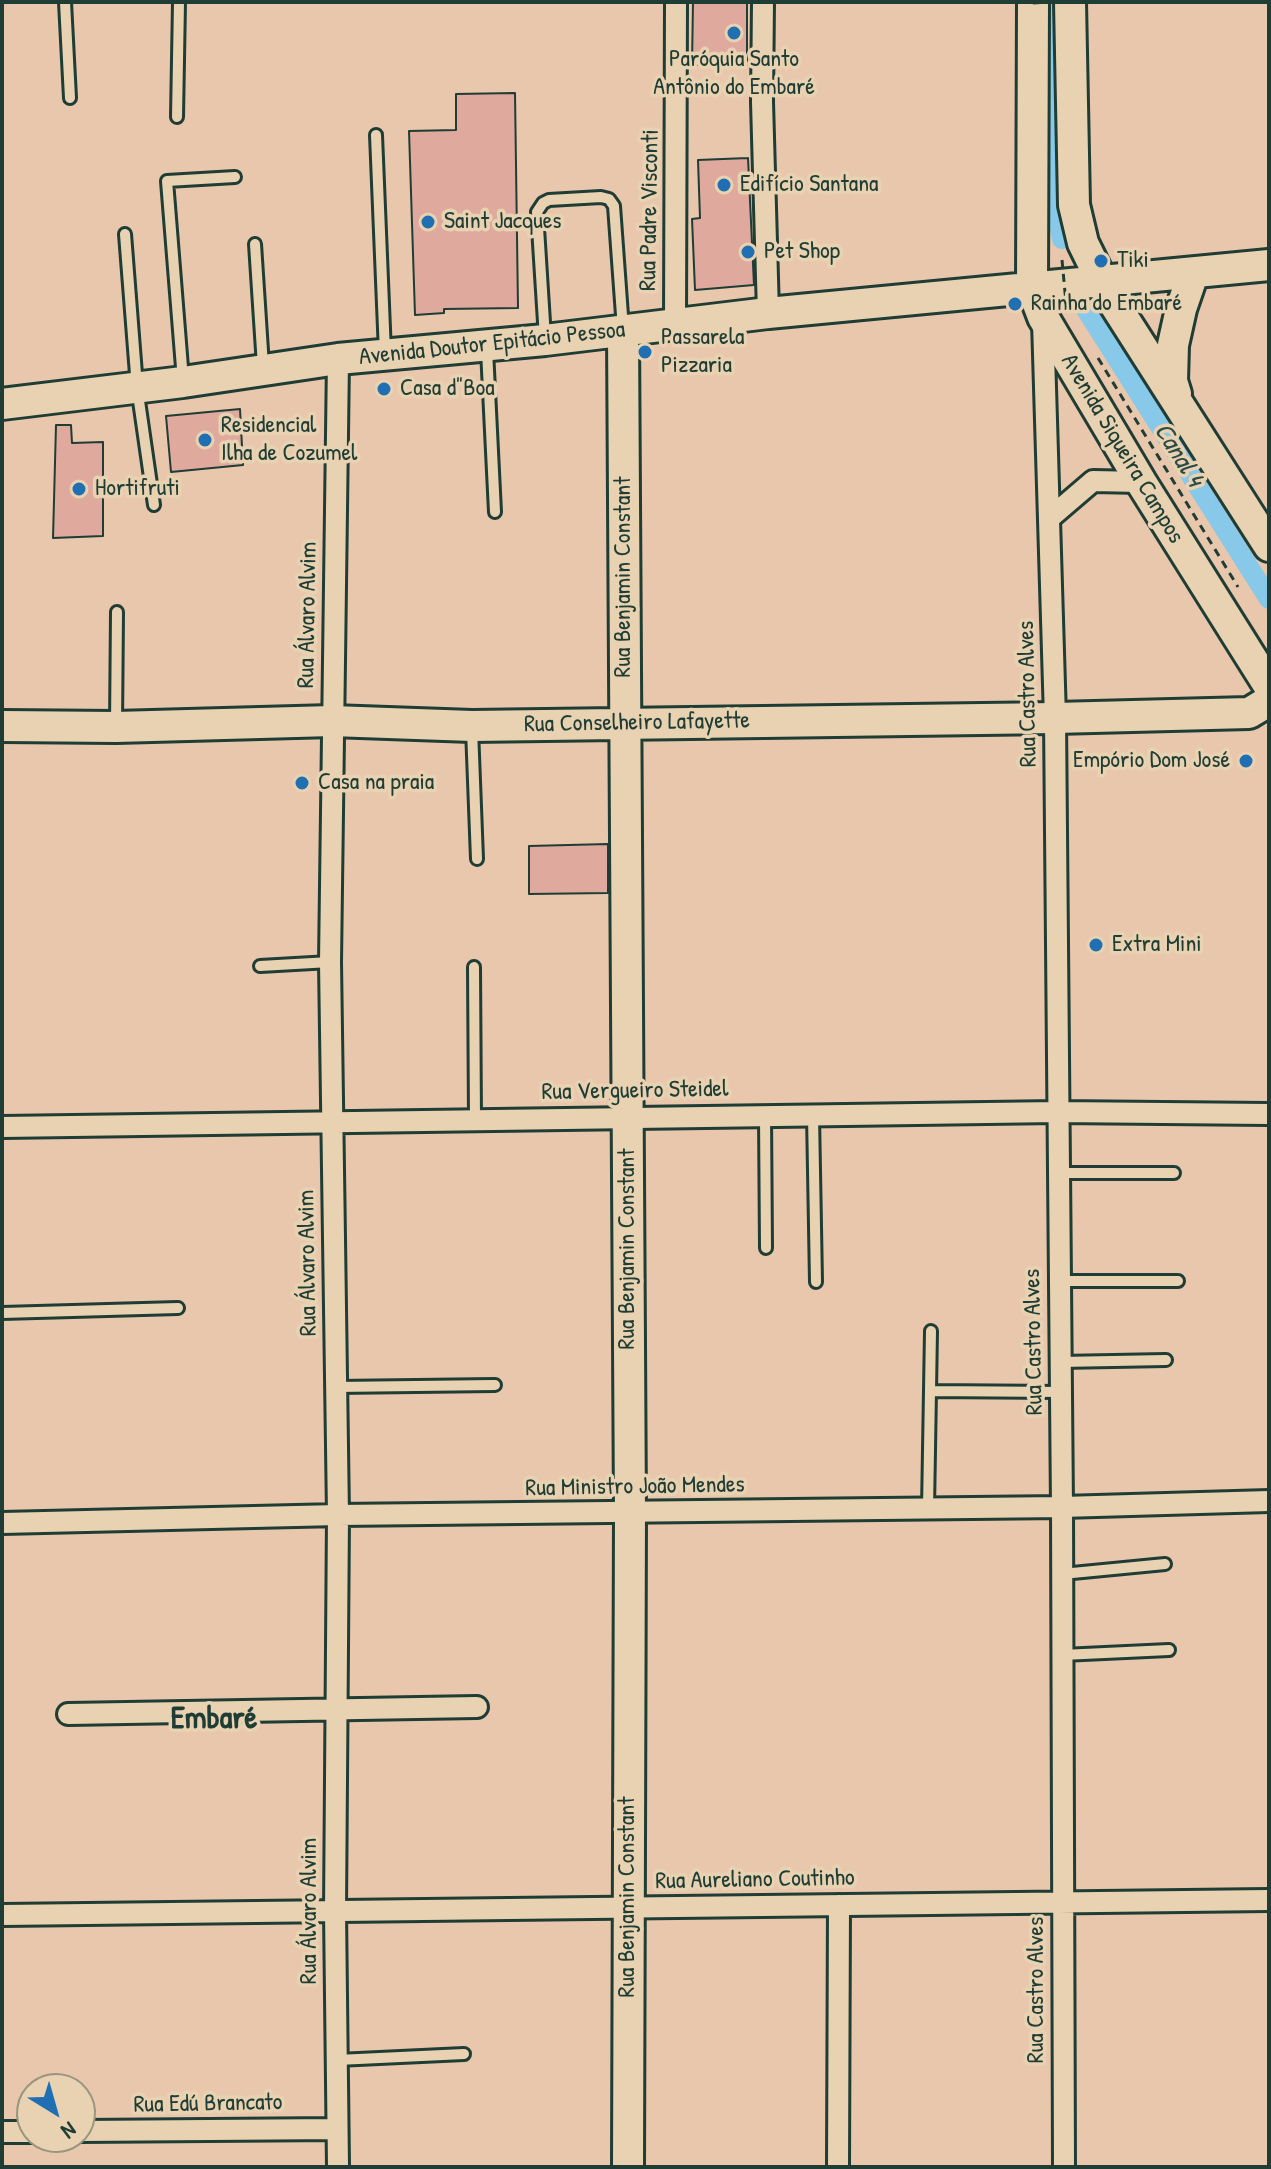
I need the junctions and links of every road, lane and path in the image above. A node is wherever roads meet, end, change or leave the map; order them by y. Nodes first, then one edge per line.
1 (65, 2) edge
2 (179, 2) edge
3 (676, 2) edge
4 (763, 2) edge
5 (1033, 2) edge
6 (1050, 2) edge
7 (1070, 2) edge
8 (70, 98) dead end
9 (177, 117) dead end
10 (376, 135) dead end
11 (235, 177) dead end
12 (125, 234) dead end
13 (255, 244) dead end
14 (1269, 265) edge
15 (1193, 274) junction
16 (1100, 280) junction
17 (1032, 288) junction
18 (1061, 295) junction
19 (768, 313) junction
20 (675, 323) junction
21 (623, 331) junction
22 (545, 340) junction
23 (487, 344) junction
24 (385, 356) junction
25 (1098, 358) dead end
26 (338, 359) junction
27 (263, 370) junction
28 (183, 382) junction
29 (137, 387) junction
30 (2, 404) edge
31 (1183, 415) junction
32 (1141, 482) junction
33 (154, 505) dead end
34 (495, 512) dead end
35 (1051, 517) junction
36 (1269, 546) edge
37 (1245, 597) dead end
38 (117, 612) dead end
39 (1269, 686) edge
40 (1269, 701) edge
41 (1055, 718) junction
42 (332, 721) junction
43 (625, 723) junction
44 (2, 726) edge
45 (472, 726) junction
46 (116, 727) junction
47 (477, 859) dead end
48 (330, 962) junction
49 (260, 966) dead end
50 (474, 967) dead end
51 (1057, 1112) junction
52 (1269, 1114) edge
53 (765, 1115) junction
54 (813, 1115) junction
55 (627, 1117) junction
56 (475, 1120) junction
57 (331, 1124) junction
58 (2, 1127) edge
59 (1058, 1173) junction
60 (1174, 1173) dead end
61 (766, 1248) dead end
62 (1059, 1281) junction
63 (1178, 1281) dead end
64 (816, 1282) dead end
65 (178, 1308) dead end
66 (2, 1313) edge
67 (931, 1331) dead end
68 (1166, 1360) dead end
69 (1060, 1362) junction
70 (495, 1385) dead end
71 (336, 1387) junction
72 (930, 1391) junction
73 (1061, 1392) junction
74 (1269, 1501) edge
75 (1062, 1507) junction
76 (928, 1509) junction
77 (630, 1513) junction
78 (338, 1515) junction
79 (2, 1523) edge
80 (1165, 1564) dead end
81 (1062, 1574) junction
82 (1169, 1650) dead end
83 (1062, 1655) junction
84 (477, 1707) dead end
85 (337, 1710) junction
86 (68, 1714) dead end
87 (1269, 1900) edge
88 (1063, 1903) junction
89 (839, 1905) junction
90 (627, 1908) junction
91 (335, 1911) junction
92 (2, 1915) edge
93 (464, 2054) dead end
94 (337, 2060) junction
95 (337, 2129) junction
96 (96, 2131) edge
97 (338, 2167) edge
98 (628, 2167) edge
99 (838, 2167) edge
100 (1064, 2167) edge

1 - 8 lane
2 - 9 lane
3 - 20 street, Rua Padre Visconti
4 - 19 street
5 - 6 path, bridge
5 - 17 main road
7 - 16 main road
10 - 24 lane
11 - 28 lane
12 - 29 lane
13 - 27 lane
14 - 15 main road, Avenida Doutor Epitácio Pessoa
15 - 16 main road, Avenida Doutor Epitácio Pessoa
15 - 31 main road
16 - 18 main road, Avenida Doutor Epitácio Pessoa
16 - 31 main road
17 - 18 main road, Avenida Doutor Epitácio Pessoa
17 - 19 main road, Avenida Doutor Epitácio Pessoa
18 - 32 main road, Avenida Siqueira Campos
18 - 35 street, Rua Castro Alves
19 - 20 main road, Avenida Doutor Epitácio Pessoa
20 - 21 main road, Avenida Doutor Epitácio Pessoa
21 - 22 main road, Avenida Doutor Epitácio Pessoa
21 - 22 lane
21 - 43 main road, Rua Benjamin Constant
22 - 23 main road, Avenida Doutor Epitácio Pessoa
23 - 24 main road, Avenida Doutor Epitácio Pessoa
23 - 34 lane
24 - 26 main road, Avenida Doutor Epitácio Pessoa
25 - 37 path
26 - 27 main road, Avenida Doutor Epitácio Pessoa
26 - 42 street, Rua Álvaro Alvim
27 - 28 main road, Avenida Doutor Epitácio Pessoa
28 - 29 main road, Avenida Doutor Epitácio Pessoa
29 - 30 main road, Avenida Doutor Epitácio Pessoa
29 - 33 lane
31 - 36 main road
32 - 35 street
32 - 39 main road, Avenida Siqueira Campos
35 - 41 street, Rua Castro Alves
38 - 46 lane
40 - 41 main road, Rua Conselheiro Lafayette
41 - 43 main road, Rua Conselheiro Lafayette
41 - 51 street, Rua Castro Alves
42 - 45 main road, Rua Conselheiro Lafayette
42 - 46 main road, Rua Conselheiro Lafayette
42 - 48 street, Rua Álvaro Alvim
43 - 45 main road, Rua Conselheiro Lafayette
43 - 55 main road, Rua Benjamin Constant
44 - 46 main road, Rua Conselheiro Lafayette
45 - 47 lane
48 - 49 lane
48 - 57 street, Rua Álvaro Alvim
50 - 56 lane
51 - 52 street, Rua Vergueiro Steidel
51 - 54 street, Rua Vergueiro Steidel
51 - 59 street, Rua Castro Alves
53 - 54 street, Rua Vergueiro Steidel
53 - 55 street, Rua Vergueiro Steidel
53 - 61 lane
54 - 64 lane
55 - 56 street, Rua Vergueiro Steidel
55 - 77 main road, Rua Benjamin Constant
56 - 57 street, Rua Vergueiro Steidel
57 - 58 street, Rua Vergueiro Steidel
57 - 71 street, Rua Álvaro Alvim
59 - 60 lane
59 - 62 street, Rua Castro Alves
62 - 63 lane
62 - 69 street, Rua Castro Alves
65 - 66 lane
67 - 72 lane
68 - 69 lane
69 - 73 street, Rua Castro Alves
70 - 71 lane
71 - 78 street, Rua Álvaro Alvim
72 - 73 lane
72 - 76 lane
73 - 75 street, Rua Castro Alves
74 - 75 street, Rua Ministro João Mendes
75 - 76 street, Rua Ministro João Mendes
75 - 81 street, Rua Castro Alves
76 - 77 street, Rua Ministro João Mendes
77 - 78 street, Rua Ministro João Mendes
77 - 90 main road, Rua Benjamin Constant
78 - 79 street, Rua Ministro João Mendes
78 - 85 street, Rua Álvaro Alvim
80 - 81 lane
81 - 83 street, Rua Castro Alves
82 - 83 lane
83 - 88 street, Rua Castro Alves
84 - 85 street
85 - 86 street
85 - 91 street, Rua Álvaro Alvim
87 - 88 street, Rua Aureliano Coutinho
88 - 89 street, Rua Aureliano Coutinho
88 - 100 street, Rua Castro Alves
89 - 90 street, Rua Aureliano Coutinho
89 - 99 street
90 - 91 street, Rua Aureliano Coutinho
90 - 98 main road, Rua Benjamin Constant
91 - 92 street, Rua Aureliano Coutinho
91 - 94 street, Rua Álvaro Alvim
93 - 94 lane
94 - 95 street, Rua Álvaro Alvim
95 - 96 street, Rua Edú Brancato
95 - 97 street, Rua Álvaro Alvim

